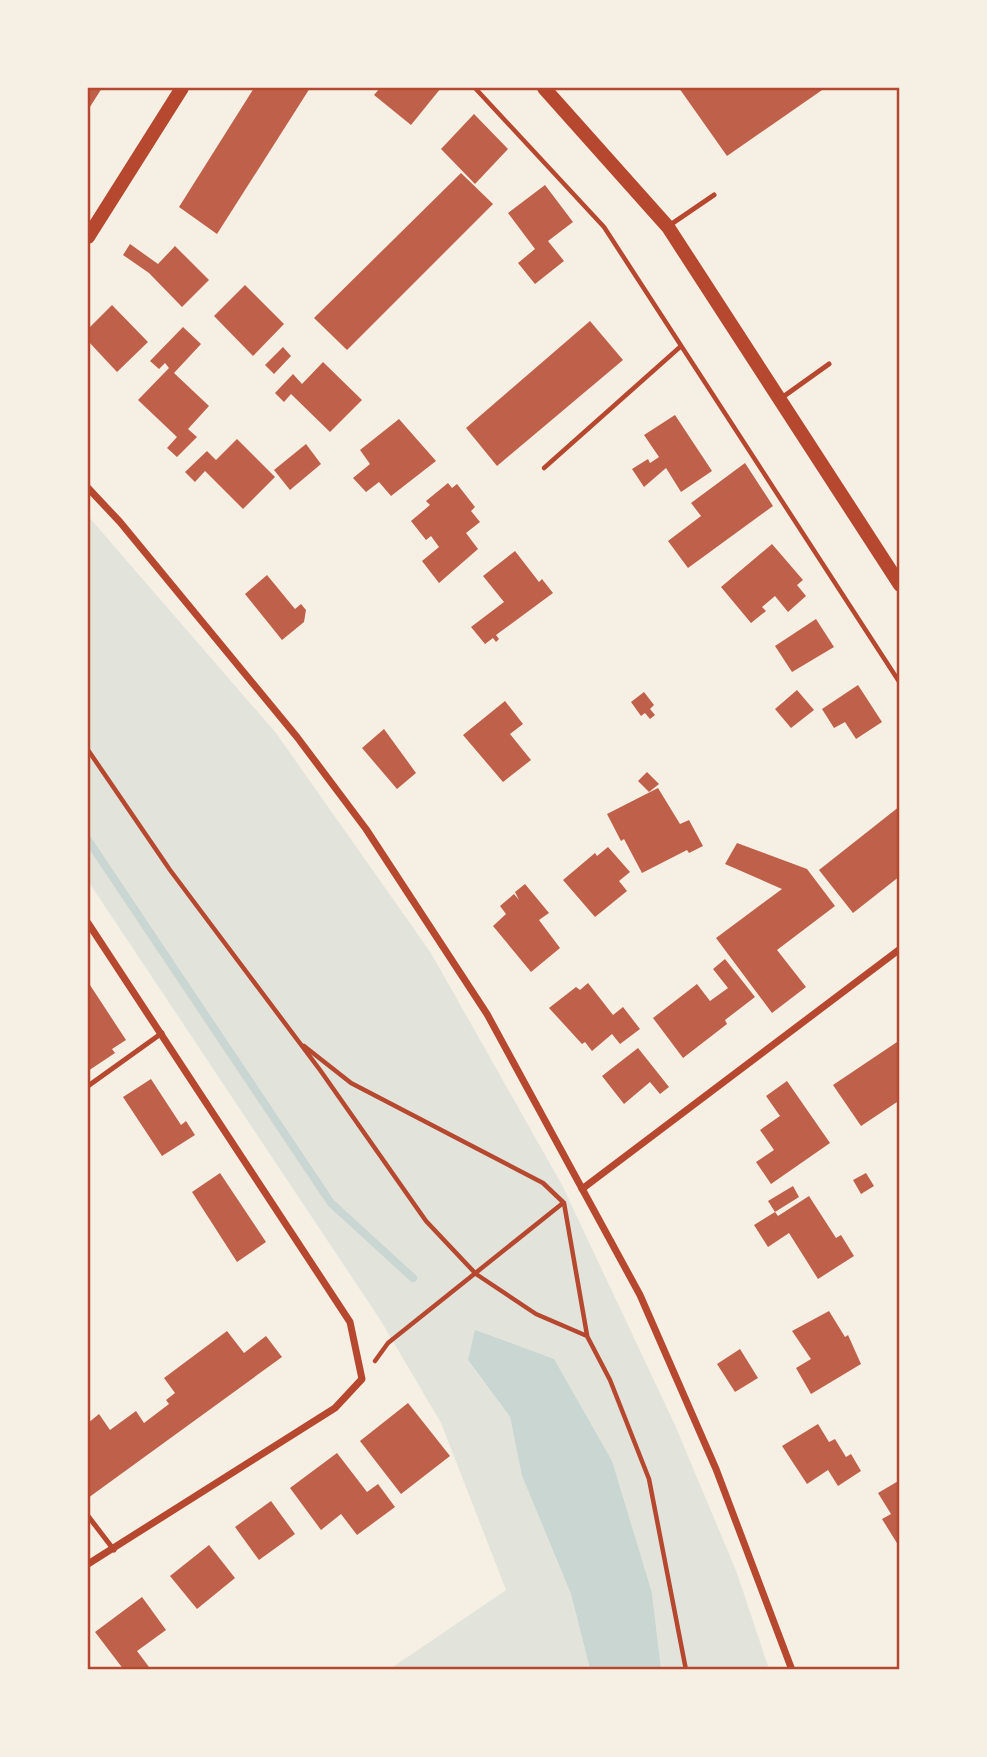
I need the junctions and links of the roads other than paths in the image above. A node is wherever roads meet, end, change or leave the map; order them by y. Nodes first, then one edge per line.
1 (182, 88) edge
2 (544, 88) edge
3 (714, 195) dead end
4 (668, 227) junction
5 (88, 237) edge
6 (829, 364) dead end
7 (779, 399) junction
8 (88, 488) edge
9 (900, 585) edge
10 (88, 923) edge
11 (900, 949) edge
12 (162, 1033) junction
13 (88, 1086) edge
14 (582, 1189) junction
15 (88, 1516) edge
16 (114, 1550) junction
17 (88, 1564) edge
18 (792, 1670) edge

1 - 5 main road
2 - 4 main road
3 - 4 lane
4 - 7 main road
6 - 7 lane
7 - 9 main road
8 - 14 street
10 - 12 street
11 - 14 street
12 - 13 lane
12 - 16 street
14 - 18 street
15 - 16 lane
16 - 17 street

